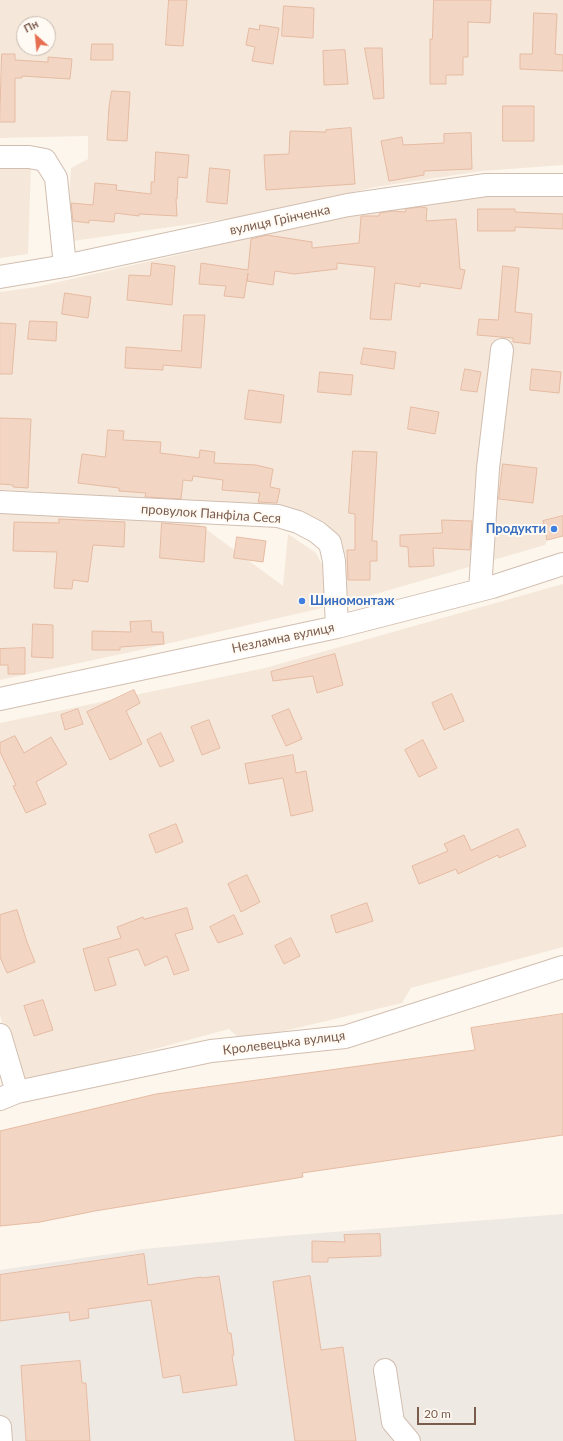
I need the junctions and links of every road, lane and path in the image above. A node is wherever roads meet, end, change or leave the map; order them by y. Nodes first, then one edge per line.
1 (0, 157) edge
2 (563, 185) edge
3 (65, 266) junction
4 (0, 277) edge
5 (502, 350) dead end
6 (0, 502) edge
7 (563, 564) edge
8 (480, 590) junction
9 (337, 627) junction
10 (0, 699) edge
11 (563, 968) edge
12 (0, 1035) edge
13 (9, 1095) edge
14 (385, 1370) dead end
15 (0, 1427) edge
16 (1, 1441) edge
17 (409, 1441) edge

1 - 3 street
2 - 3 street, вулиця Грінченка
3 - 4 street, вулиця Грінченка
5 - 8 street
6 - 9 street, провулок Панфіла Сеся
7 - 8 street, Незламна вулиця
8 - 9 street, Незламна вулиця
9 - 10 street, Незламна вулиця
11 - 13 street, Кролевецька вулиця
12 - 13 street
14 - 17 street
15 - 16 street

